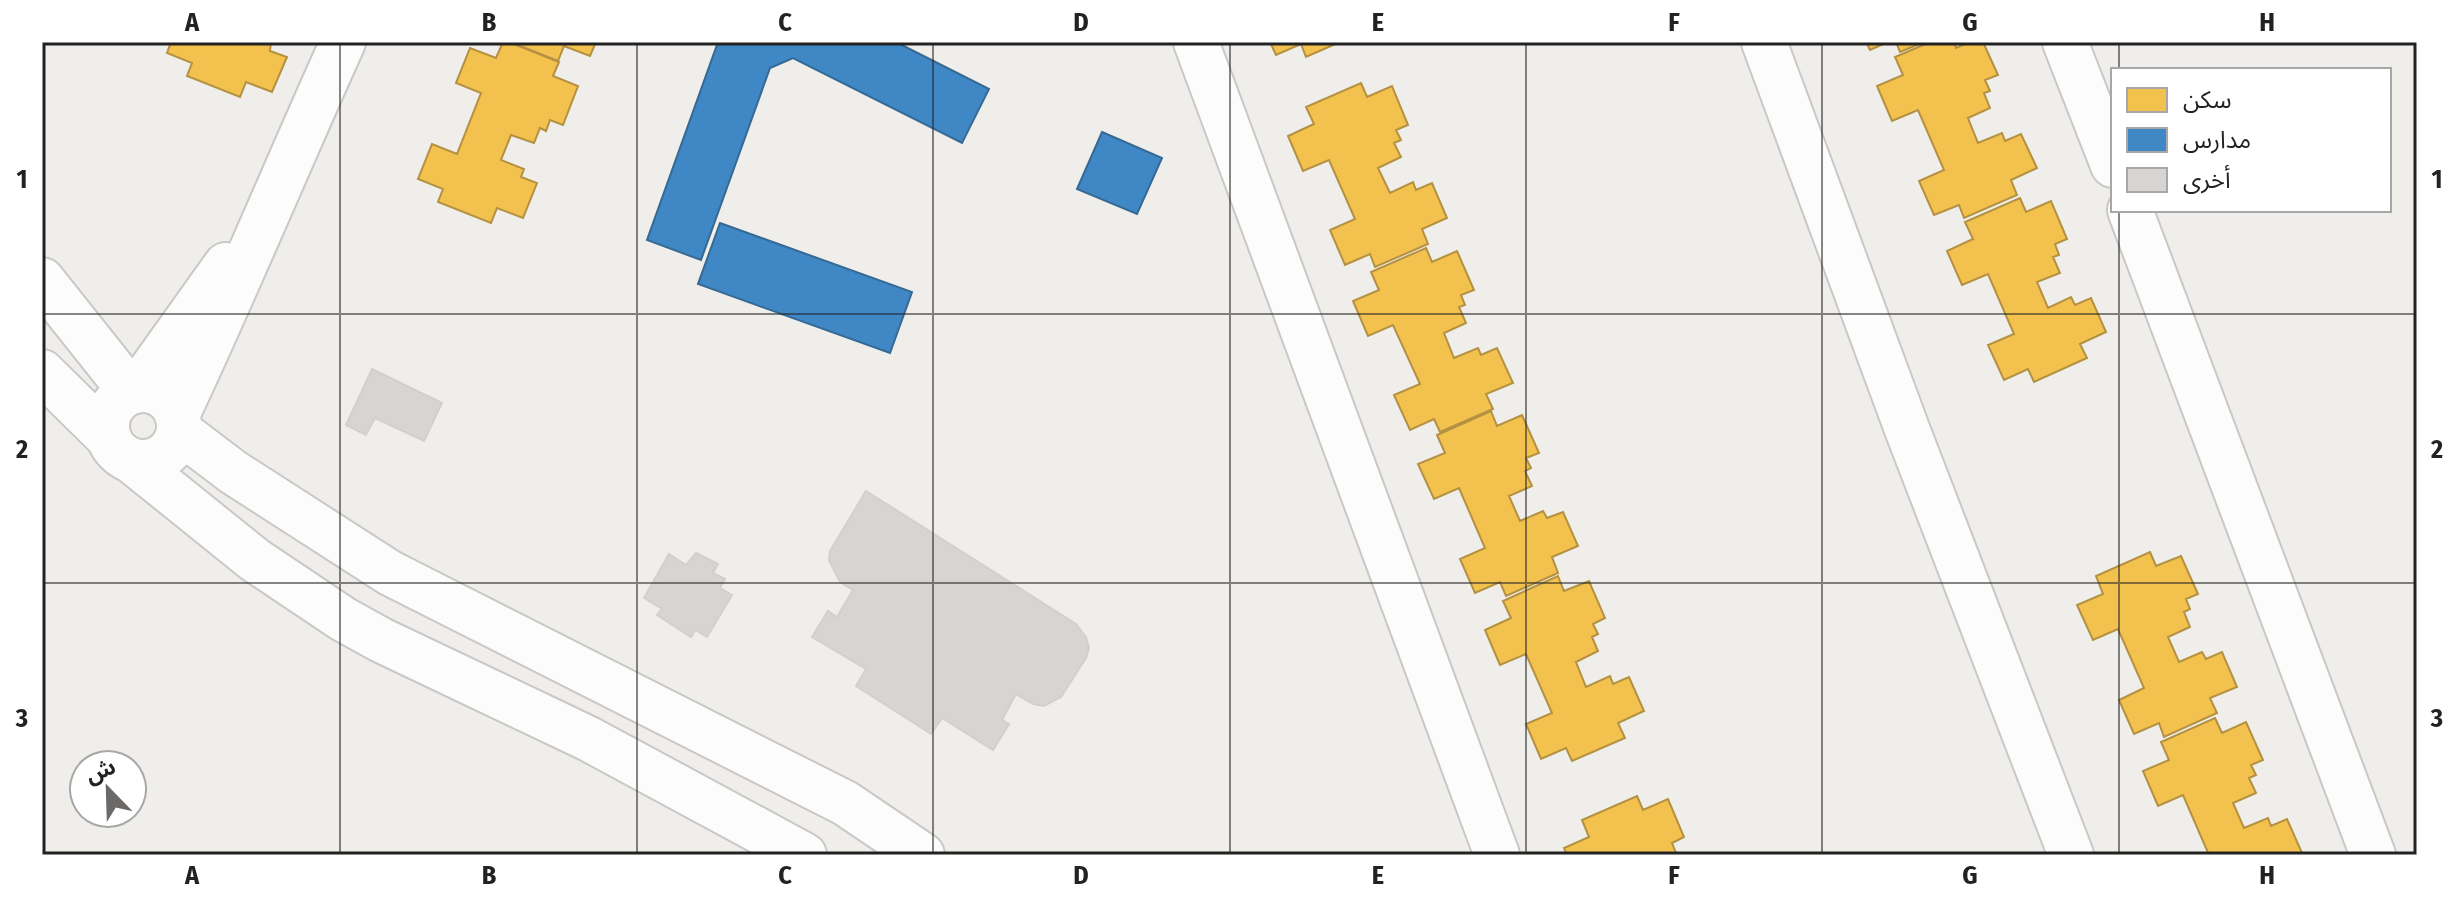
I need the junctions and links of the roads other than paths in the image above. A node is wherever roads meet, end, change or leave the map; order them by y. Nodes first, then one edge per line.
1 (343, 42) edge
2 (1196, 42) edge
3 (1764, 42) edge
4 (2065, 42) edge
5 (2111, 160) edge
6 (271, 201) junction
7 (2131, 212) edge
8 (42, 280) edge
9 (42, 372) edge
10 (133, 392) junction
11 (178, 423) junction
12 (120, 450) junction
13 (804, 855) edge
14 (922, 855) edge
15 (1497, 855) edge
16 (2071, 855) edge
17 (2373, 855) edge

1 - 6 street
2 - 15 street
3 - 16 street
4 - 5 street
6 - 10 street
6 - 11 street
7 - 17 street
8 - 10 street
9 - 12 street
10 - 11 street
10 - 12 street
11 - 12 street
11 - 14 street
12 - 13 street

